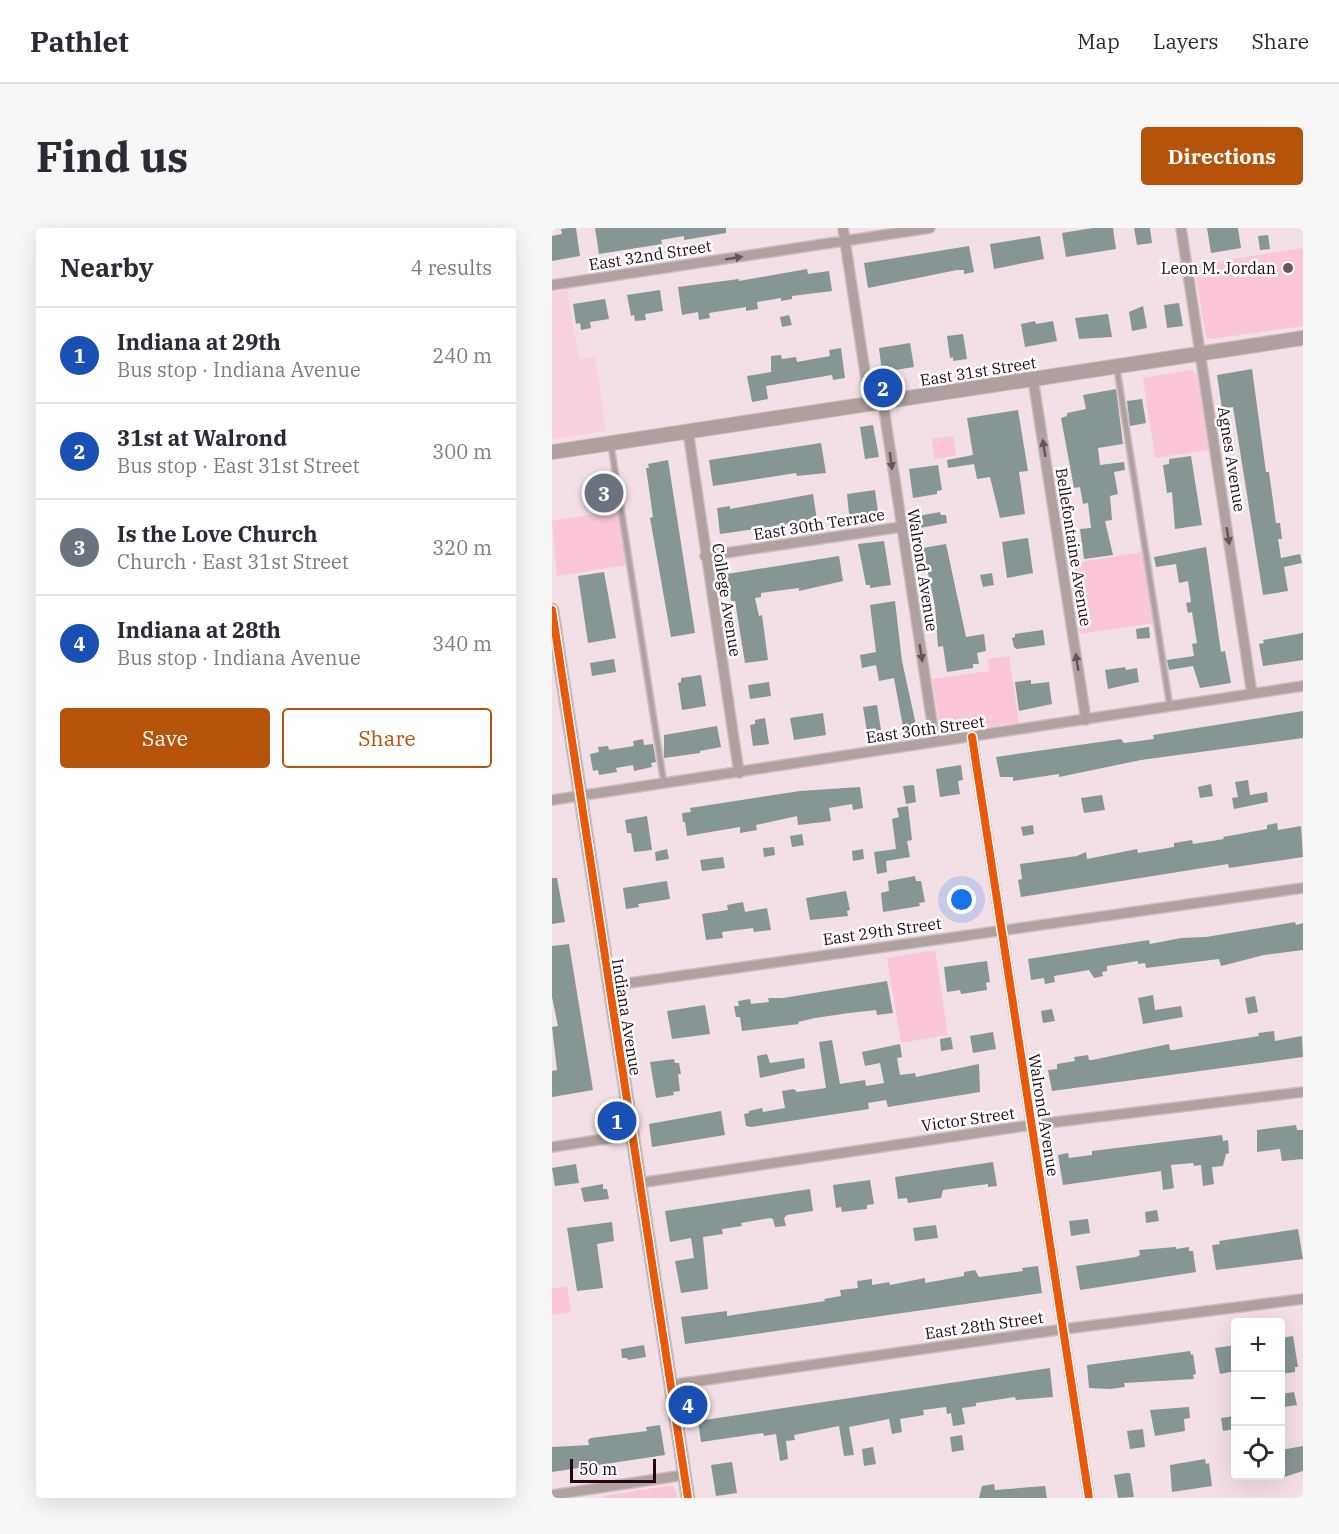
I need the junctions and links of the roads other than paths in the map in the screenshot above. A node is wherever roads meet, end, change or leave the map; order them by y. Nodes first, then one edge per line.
1 (843, 228) edge
2 (930, 228) edge
3 (1181, 228) edge
4 (845, 241) junction
5 (552, 285) edge
6 (1303, 338) edge
7 (1201, 354) junction
8 (1117, 366) junction
9 (1033, 379) junction
10 (876, 404) junction
11 (688, 431) junction
12 (610, 442) junction
13 (552, 452) edge
14 (901, 527) junction
15 (705, 556) junction
16 (552, 610) edge
17 (1303, 686) edge
18 (1252, 694) junction
19 (1170, 707) junction
20 (1086, 720) junction
21 (972, 737) junction
22 (935, 742) junction
23 (739, 772) junction
24 (664, 784) junction
25 (581, 796) junction
26 (552, 800) edge
27 (1303, 888) edge
28 (1002, 930) junction
29 (608, 986) junction
30 (1303, 1092) edge
31 (1031, 1125) junction
32 (631, 1135) junction
33 (552, 1147) edge
34 (639, 1183) junction
35 (1303, 1299) edge
36 (1064, 1329) junction
37 (670, 1385) junction
38 (684, 1475) junction
39 (597, 1488) junction
40 (552, 1495) edge
41 (599, 1498) edge
42 (688, 1498) edge
43 (1089, 1498) edge

1 - 4 street, Walrond Avenue
2 - 4 street, East 32nd Street
3 - 7 street, Agnes Avenue
5 -> 4 street, East 32nd Street
4 - 10 street, Walrond Avenue
6 - 7 main road, East 31st Street
7 - 8 main road, East 31st Street
7 -> 18 street, Agnes Avenue
8 - 9 main road, East 31st Street
8 - 19 lane
9 - 10 main road, East 31st Street
20 -> 9 street, Bellefontaine Avenue
10 - 11 main road, East 31st Street
10 -> 14 street, Walrond Avenue
11 - 12 main road, East 31st Street
11 - 15 street, College Avenue
12 - 13 main road, East 31st Street
12 - 24 lane
14 - 15 street, East 30th Terrace
14 -> 22 street, Walrond Avenue
15 - 23 street, College Avenue
16 - 25 street, Indiana Avenue
17 - 18 street, East 30th Street
18 - 19 street, East 30th Street
19 - 20 street, East 30th Street
20 - 21 street, East 30th Street
21 - 22 street, East 30th Street
21 - 28 street, Walrond Avenue
22 - 23 street, East 30th Street
23 - 24 street, East 30th Street
24 - 25 street, East 30th Street
25 - 26 street, East 30th Street
25 - 29 street, Indiana Avenue
27 - 28 street, East 29th Street
28 - 29 street, East 29th Street
28 - 31 street, Walrond Avenue
29 - 32 street, Indiana Avenue
30 - 31 street, Victor Street
31 - 34 street, Victor Street
31 - 36 street, Walrond Avenue
32 - 33 street
32 - 34 street, Indiana Avenue
34 - 37 street, Indiana Avenue
35 - 36 street, East 28th Street
36 - 37 street, East 28th Street
36 - 43 street, Walrond Avenue
37 - 38 street, Indiana Avenue
38 - 39 street
38 - 42 street, Indiana Avenue
39 - 40 street
39 - 41 lane

